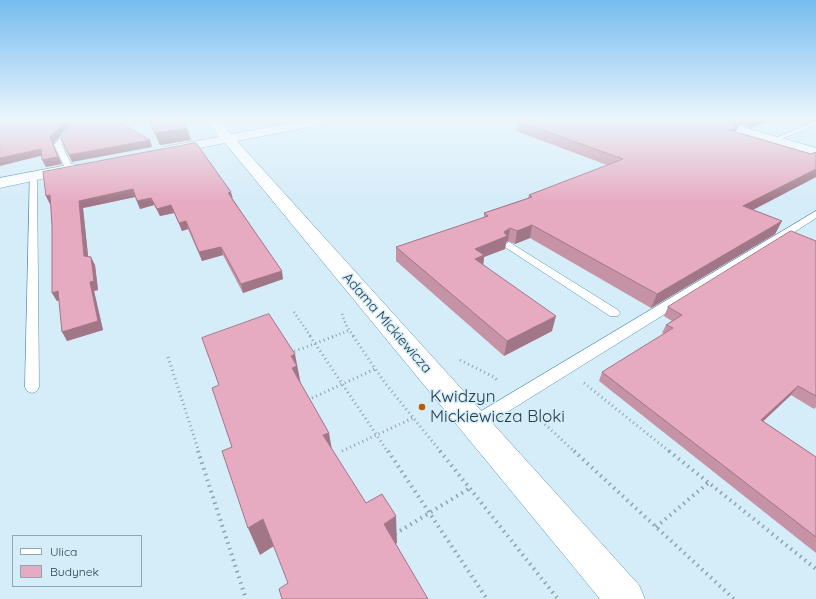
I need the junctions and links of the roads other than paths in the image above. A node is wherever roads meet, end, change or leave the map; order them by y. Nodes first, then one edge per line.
1 (59, 147) edge
2 (185, 147) edge
3 (237, 147) edge
4 (798, 147) edge
5 (158, 152) edge
6 (816, 152) edge
7 (84, 166) edge
8 (69, 168) junction
9 (33, 176) junction
10 (0, 183) edge
11 (816, 214) edge
12 (508, 245) dead end
13 (614, 313) dead end
14 (32, 387) dead end
15 (474, 424) junction
16 (625, 599) edge

1 - 8 lane
2 - 5 street
3 - 15 street, Adama Mickiewicza
4 - 6 street
7 - 8 street
8 - 9 street
9 - 10 street
9 - 14 lane
11 - 15 lane
12 - 13 lane
15 - 16 street, Adama Mickiewicza

